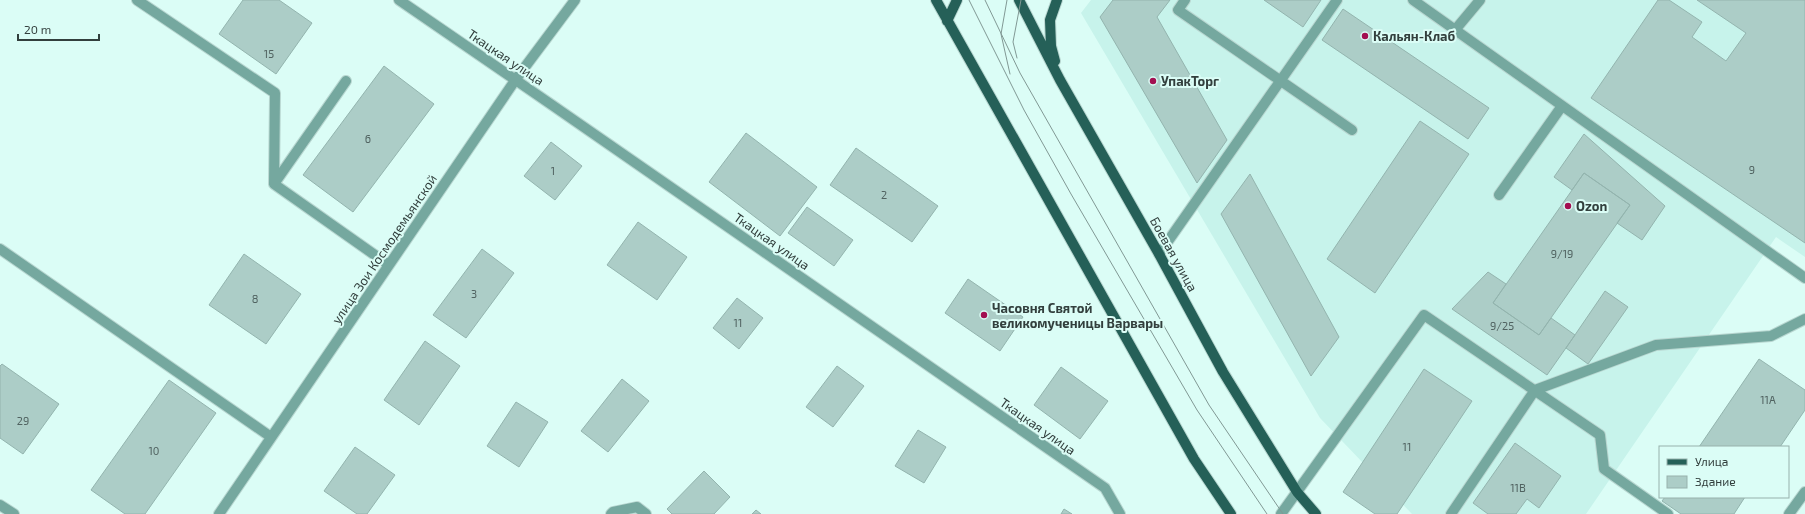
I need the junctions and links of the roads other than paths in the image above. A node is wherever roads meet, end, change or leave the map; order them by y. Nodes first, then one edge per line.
1 (137, 0) edge
2 (575, 0) edge
3 (936, 0) edge
4 (957, 0) edge
5 (1019, 0) edge
6 (1057, 0) edge
7 (1185, 0) edge
8 (1337, 0) edge
9 (1413, 0) edge
10 (1480, 0) edge
11 (404, 2) edge
12 (947, 21) junction
13 (1455, 30) junction
14 (516, 80) junction
15 (1060, 80) junction
16 (346, 81) dead end
17 (1280, 81) junction
18 (1562, 106) junction
19 (1352, 130) dead end
20 (274, 184) junction
21 (1499, 194) dead end
22 (0, 249) edge
23 (1159, 254) junction
24 (389, 265) junction
25 (1805, 278) edge
26 (1805, 319) edge
27 (1534, 390) junction
28 (271, 437) junction
29 (1297, 492) junction
30 (1805, 492) edge
31 (0, 505) edge
32 (14, 514) edge
33 (219, 514) edge
34 (612, 514) edge
35 (646, 514) edge
36 (1120, 514) edge
37 (1231, 514) edge
38 (1281, 514) edge
39 (1316, 514) edge
40 (1451, 514) edge
41 (1668, 514) edge
42 (1789, 514) edge

1 - 20 street
2 - 14 street, улица Зои Космодемьянской
3 - 12 main road
4 - 12 main road
5 - 15 main road, Боевая улица
6 - 15 main road
7 - 17 street
8 - 17 street
9 - 13 street
10 - 13 street
11 - 14 street, Ткацкая улица
12 - 37 main road
13 - 18 street
14 - 24 street, улица Зои Космодемьянской
14 - 36 street, Ткацкая улица
15 - 23 main road, Боевая улица
16 - 20 street
17 - 19 street
17 - 23 street
18 - 21 street
18 - 25 street
20 - 24 street
22 - 28 street
23 - 29 main road, Боевая улица
24 - 28 street, улица Зои Космодемьянской
26 - 27 street
27 - 29 street
27 - 40 street
27 - 41 street
28 - 33 street, улица Зои Космодемьянской
29 - 38 street
29 - 39 main road, Боевая улица
30 - 42 street
31 - 32 street
34 - 35 street

